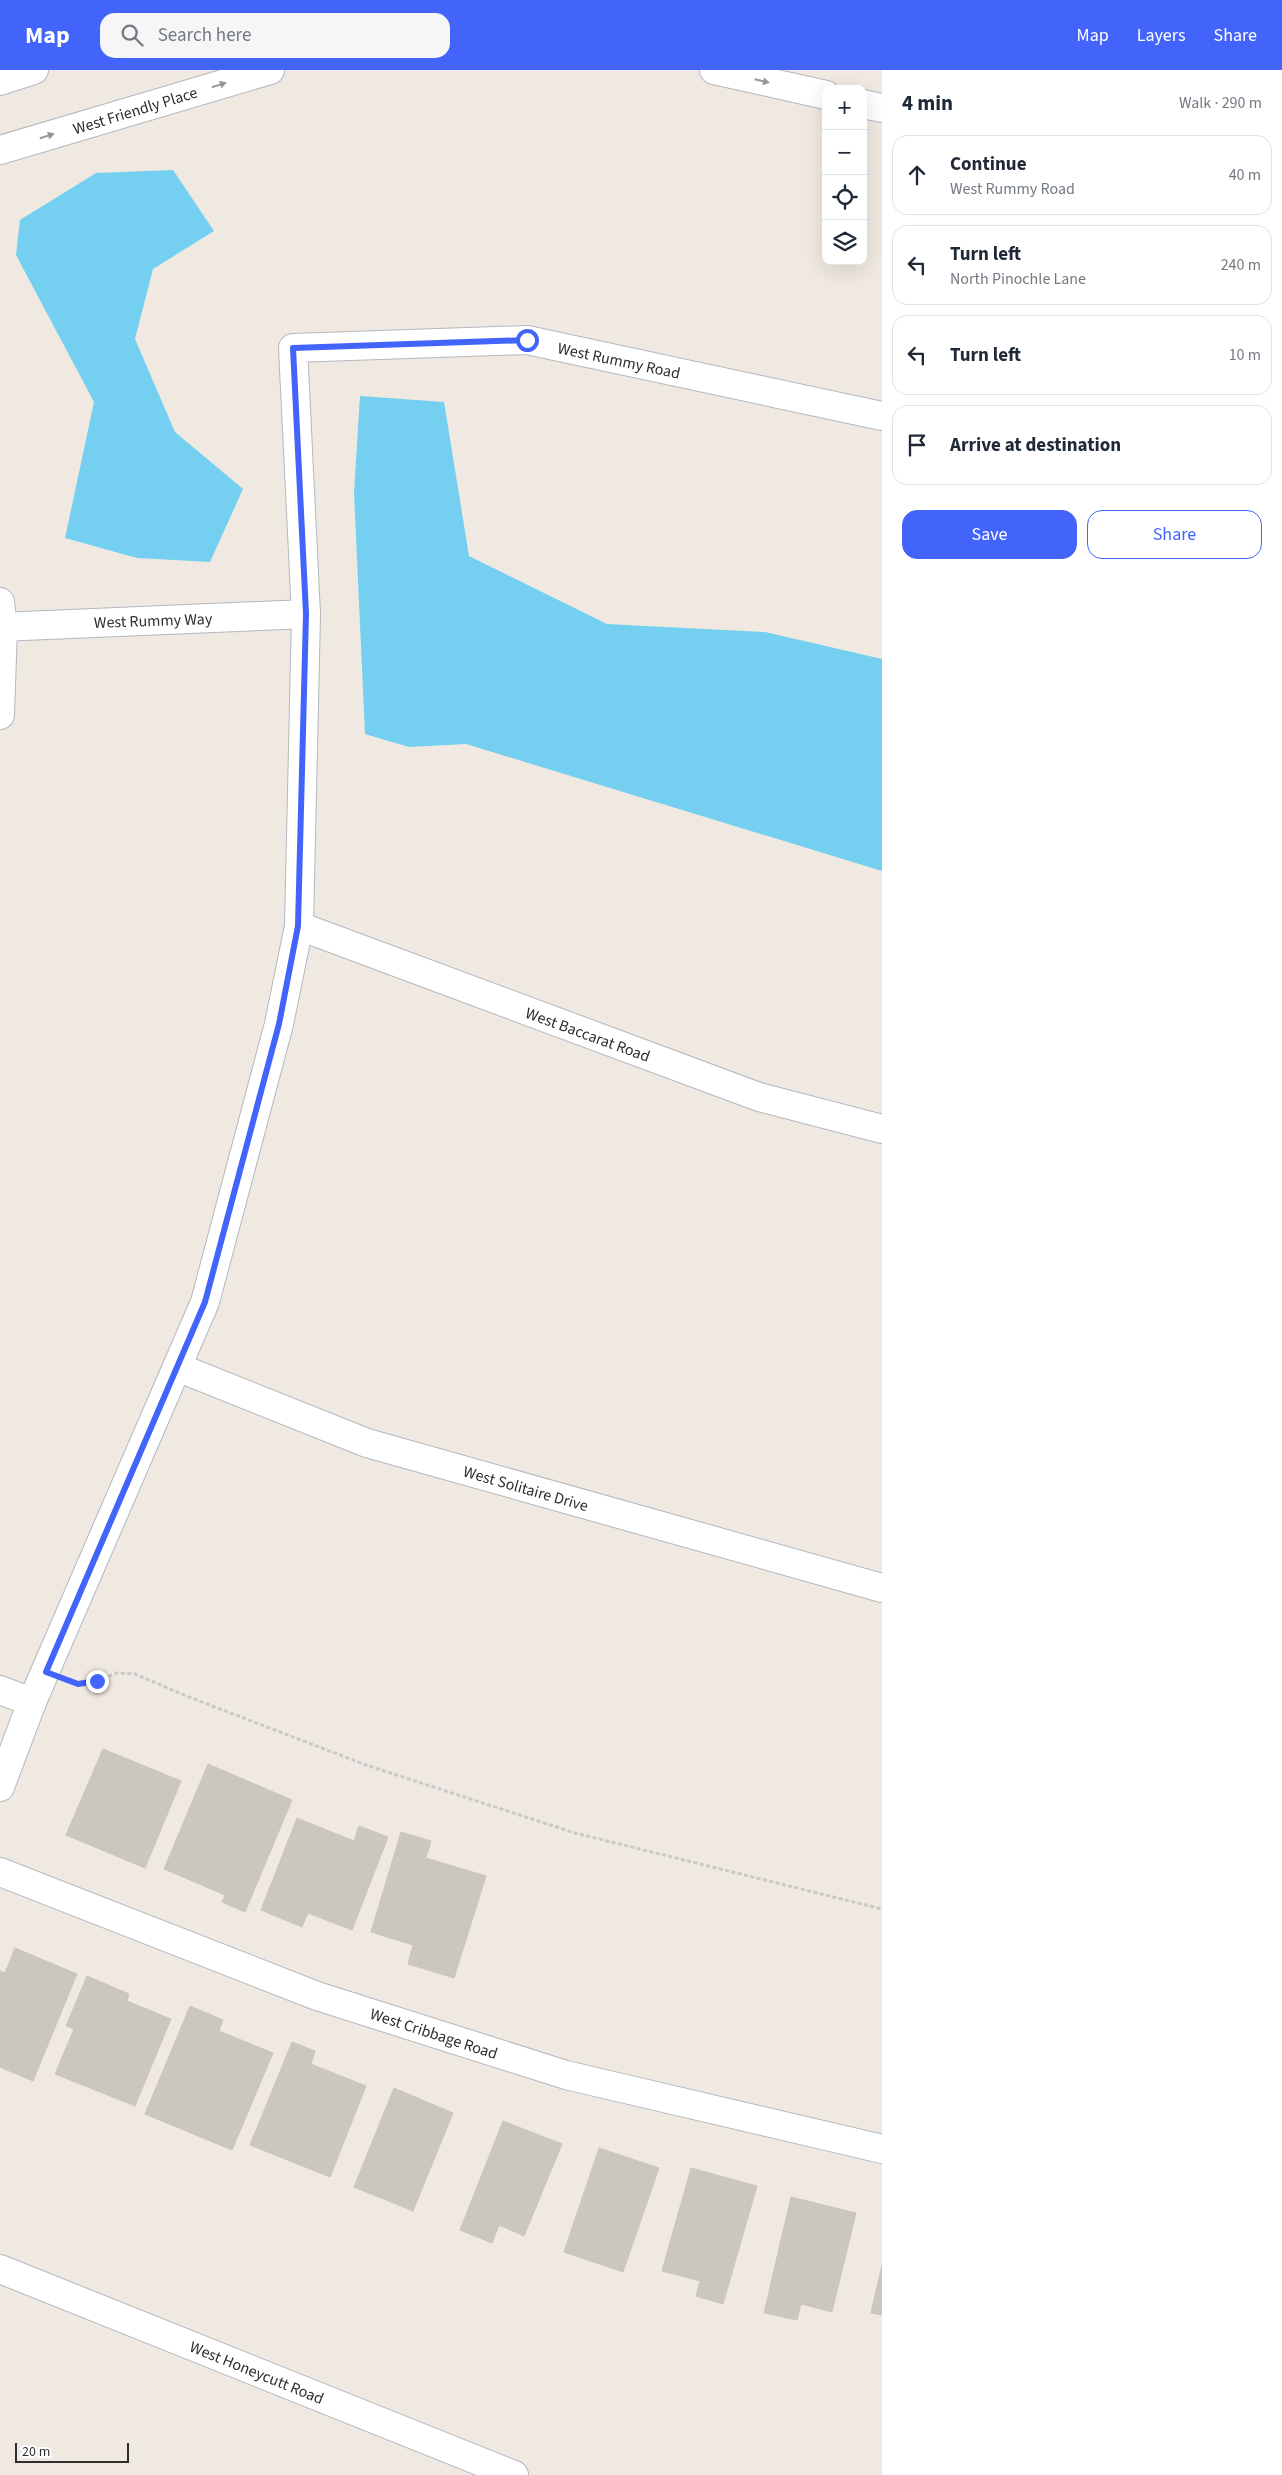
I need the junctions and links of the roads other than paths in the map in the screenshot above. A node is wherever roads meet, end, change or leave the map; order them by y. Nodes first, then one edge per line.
1 (34, 70) edge
2 (270, 70) edge
3 (714, 70) edge
4 (0, 81) edge
5 (822, 94) edge
6 (867, 105) edge
7 (882, 108) edge
8 (0, 150) edge
9 (882, 416) edge
10 (306, 614) junction
11 (1, 618) edge
12 (0, 715) edge
13 (298, 926) junction
14 (882, 1129) edge
15 (177, 1367) junction
16 (882, 1588) edge
17 (0, 1690) edge
18 (32, 1702) junction
19 (0, 1787) edge
20 (0, 1872) edge
21 (882, 2149) edge
22 (0, 2269) edge
23 (514, 2475) edge

1 - 4 street
8 -> 2 street, West Friendly Place
3 -> 5 street
6 - 7 street
9 - 10 street, West Rummy Road
10 - 11 street, West Rummy Way
10 - 13 street
11 - 12 street
13 - 14 street, West Baccarat Road
13 - 15 street
15 - 16 street, West Solitaire Drive
15 - 18 street
17 - 18 street
18 - 19 street
20 - 21 street, West Cribbage Road
22 - 23 street, West Honeycutt Road

